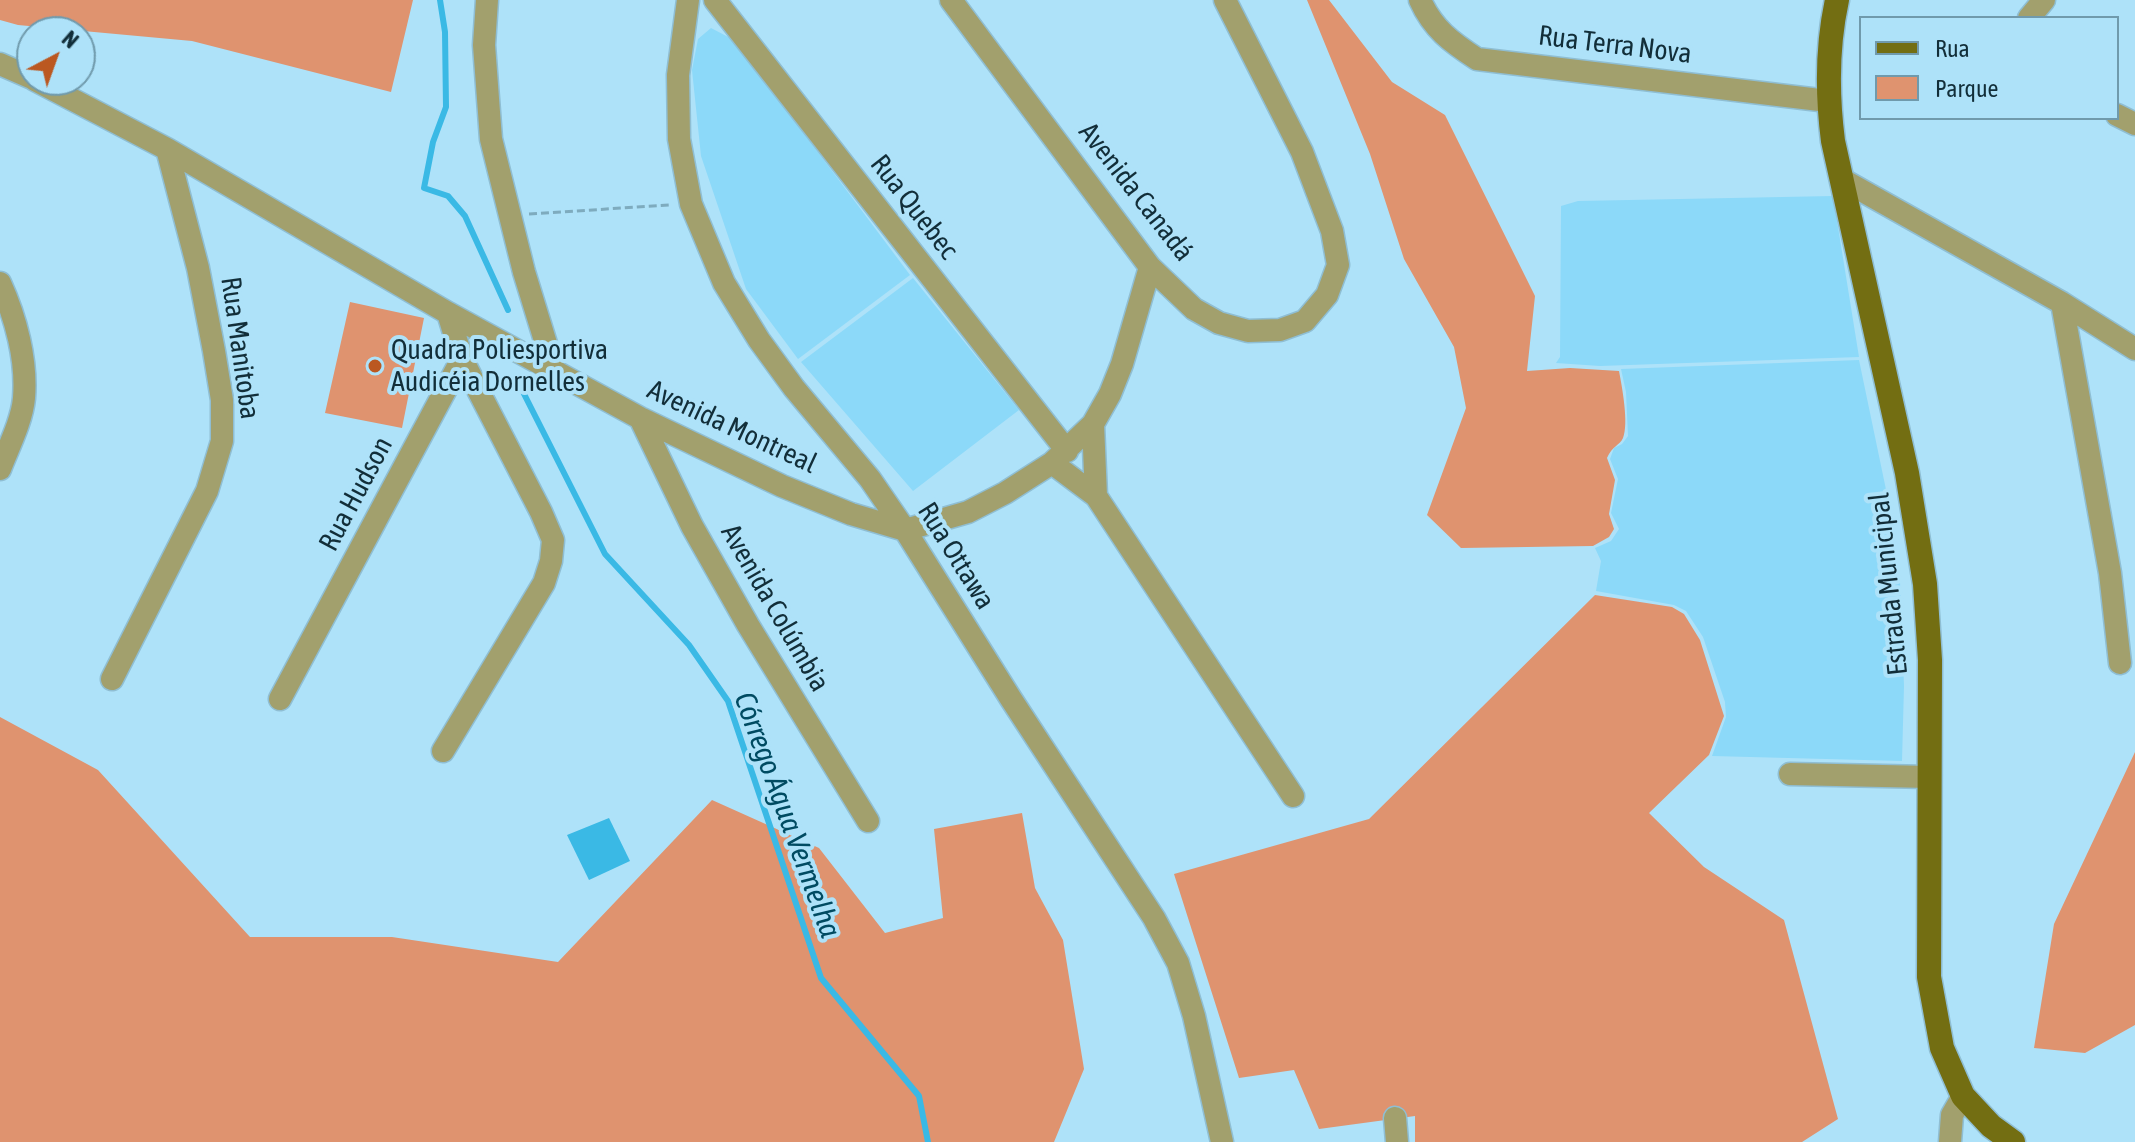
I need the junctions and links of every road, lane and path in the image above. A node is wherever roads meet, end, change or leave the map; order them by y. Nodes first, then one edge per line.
1 (487, 0) edge
2 (688, 0) edge
3 (715, 0) edge
4 (951, 0) edge
5 (1225, 0) edge
6 (1420, 0) edge
7 (1837, 0) edge
8 (2044, 0) edge
9 (2031, 16) edge
10 (66, 96) edge
11 (1828, 101) junction
12 (167, 149) junction
13 (1843, 180) junction
14 (691, 204) junction
15 (509, 215) junction
16 (1150, 267) junction
17 (0, 283) edge
18 (2062, 303) junction
19 (448, 313) junction
20 (2135, 349) edge
21 (462, 359) junction
22 (555, 373) junction
23 (640, 418) junction
24 (1093, 424) junction
25 (1060, 457) junction
26 (0, 469) edge
27 (1096, 496) junction
28 (905, 530) junction
29 (2120, 663) dead end
30 (112, 679) dead end
31 (280, 699) dead end
32 (443, 751) dead end
33 (1790, 774) dead end
34 (1929, 777) junction
35 (1293, 796) dead end
36 (868, 821) dead end
37 (1963, 1096) junction
38 (1395, 1118) dead end
39 (1222, 1142) edge
40 (1397, 1142) edge
41 (1950, 1142) edge
42 (2013, 1142) edge

1 - 15 street
2 - 14 street, Rua Ottawa
3 - 25 street, Rua Quebec
4 - 16 street, Avenida Canadá
5 - 16 street, Avenida Canadá
6 - 11 street, Rua Terra Nova
7 - 11 main road, Estrada Municipal
8 - 9 street
10 - 12 street, Avenida Montreal
11 - 13 main road, Estrada Municipal
12 - 19 street, Avenida Montreal
12 - 30 street, Rua Manitoba
13 - 18 street
13 - 34 main road, Estrada Municipal
14 - 15 path
14 - 28 street, Rua Ottawa
15 - 22 street
16 - 24 street
17 - 26 street
18 - 20 street
18 - 29 street
19 - 21 street
19 - 22 street, Avenida Montreal
21 - 31 street, Rua Hudson
21 - 32 street
22 - 23 street, Avenida Montreal
23 - 28 street, Avenida Montreal
23 - 36 street, Avenida Colúmbia
24 - 25 street
24 - 27 street
25 - 27 street, Rua Quebec
25 - 28 street
27 - 35 street, Rua Quebec
28 - 39 street, Rua Ottawa
33 - 34 street
34 - 37 main road, Estrada Municipal
37 - 41 street
37 - 42 main road, Estrada Municipal
38 - 40 street

